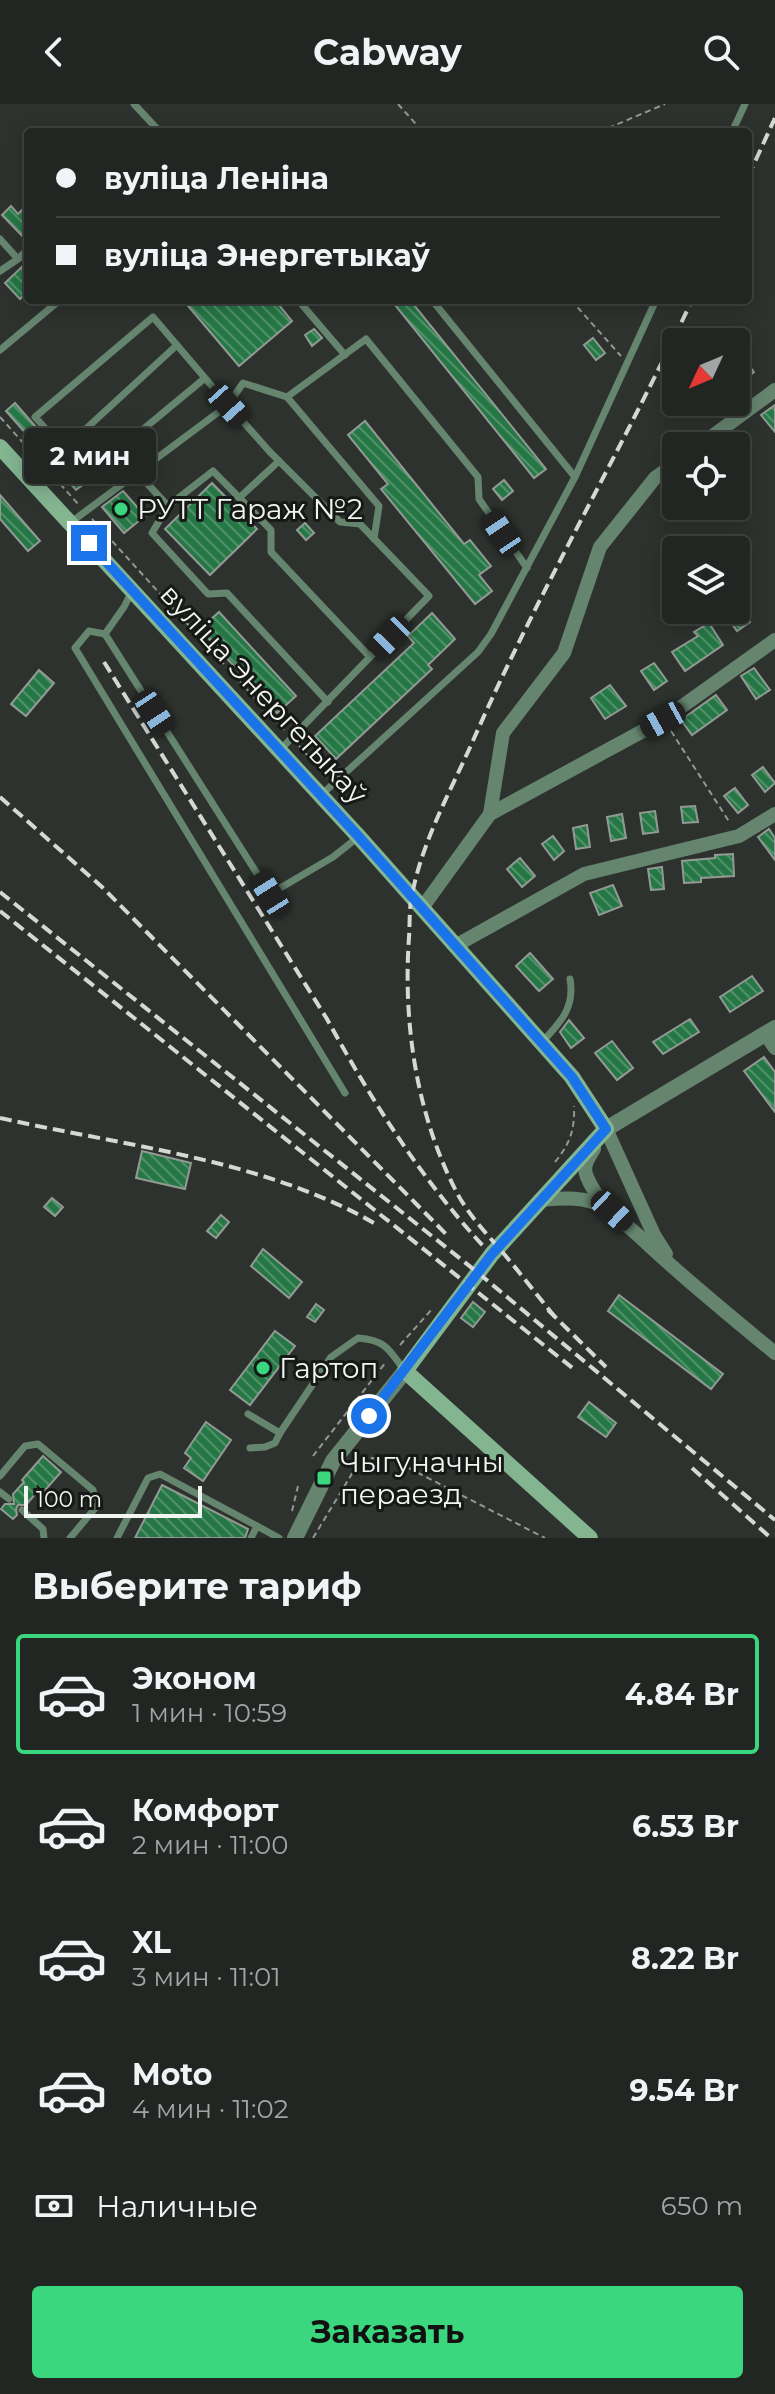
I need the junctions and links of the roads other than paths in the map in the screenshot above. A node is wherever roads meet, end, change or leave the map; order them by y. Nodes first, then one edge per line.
1 (134, 104) edge
2 (745, 104) edge
3 (156, 128) edge
4 (734, 128) edge
5 (0, 239) edge
6 (24, 253) edge
7 (18, 259) junction
8 (0, 271) edge
9 (55, 304) edge
10 (301, 304) edge
11 (435, 304) edge
12 (654, 304) edge
13 (177, 345) junction
14 (0, 350) edge
15 (345, 355) junction
16 (205, 378) junction
17 (775, 390) edge
18 (287, 397) junction
19 (228, 405) junction
20 (718, 432) edge
21 (0, 447) edge
22 (64, 449) junction
23 (117, 451) junction
24 (279, 461) junction
25 (136, 472) junction
26 (662, 473) edge
27 (575, 477) junction
28 (239, 498) junction
29 (168, 506) junction
30 (70, 523) junction
31 (374, 539) junction
32 (527, 568) junction
33 (132, 590) junction
34 (105, 634) junction
35 (775, 640) edge
36 (370, 657) junction
37 (328, 702) junction
38 (286, 744) junction
39 (327, 789) junction
40 (490, 814) junction
41 (775, 814) edge
42 (359, 837) junction
43 (422, 908) junction
44 (455, 946) junction
45 (570, 979) dead end
46 (770, 1031) edge
47 (542, 1043) junction
48 (775, 1048) edge
49 (345, 1093) dead end
50 (606, 1129) junction
51 (540, 1200) junction
52 (612, 1211) junction
53 (676, 1271) junction
54 (775, 1353) edge
55 (405, 1371) junction
56 (248, 1414) dead end
57 (280, 1433) junction
58 (250, 1448) dead end
59 (0, 1476) edge
60 (0, 1492) edge
61 (9, 1499) dead end
62 (22, 1510) dead end
63 (257, 1526) junction
64 (44, 1538) edge
65 (70, 1538) edge
66 (117, 1538) edge
67 (251, 1538) edge
68 (279, 1538) edge
69 (295, 1538) edge
70 (590, 1538) edge

1 - 3 lane
2 - 4 lane
5 - 7 lane
6 - 7 lane
7 - 8 lane
9 - 14 lane
10 - 15 lane
11 - 27 lane
12 - 27 lane
13 - 16 lane
13 - 22 lane
13 - 22 lane
15 - 18 lane
15 - 32 lane
16 - 19 lane
16 - 23 lane
17 - 20 street
18 - 19 lane
18 - 31 lane
19 - 24 lane
19 - 25 lane
21 - 30 main road, вуліца Энергетыкаў
22 - 23 lane
23 - 25 lane
24 - 28 lane
24 - 31 lane
25 - 29 lane
25 - 30 lane
26 - 40 street
27 - 32 lane
28 - 29 lane
28 - 36 lane
29 - 37 lane
30 - 33 main road, вуліца Энергетыкаў
31 - 36 lane
32 - 39 lane
33 - 34 lane
33 - 38 main road, вуліца Энергетыкаў
34 - 42 lane
34 - 49 lane
35 - 40 street
36 - 37 lane
37 - 38 lane
38 - 39 main road, вуліца Энергетыкаў
39 - 42 main road, вуліца Энергетыкаў
40 - 43 street
41 - 44 street
42 - 43 main road, вуліца Энергетыкаў
43 - 44 main road, вуліца Энергетыкаў
44 - 47 main road, вуліца Энергетыкаў
45 - 47 lane
46 - 48 street
46 - 50 street
47 - 50 main road, вуліца Энергетыкаў
50 - 51 main road
50 - 52 street
50 - 53 street
51 - 52 street
51 - 55 main road
52 - 53 street
53 - 54 street
55 - 57 lane
55 - 69 street
55 - 70 main road
56 - 57 lane
57 - 58 lane
59 - 65 lane
60 - 61 lane
62 - 64 lane
63 - 66 lane
63 - 67 lane
63 - 68 lane

